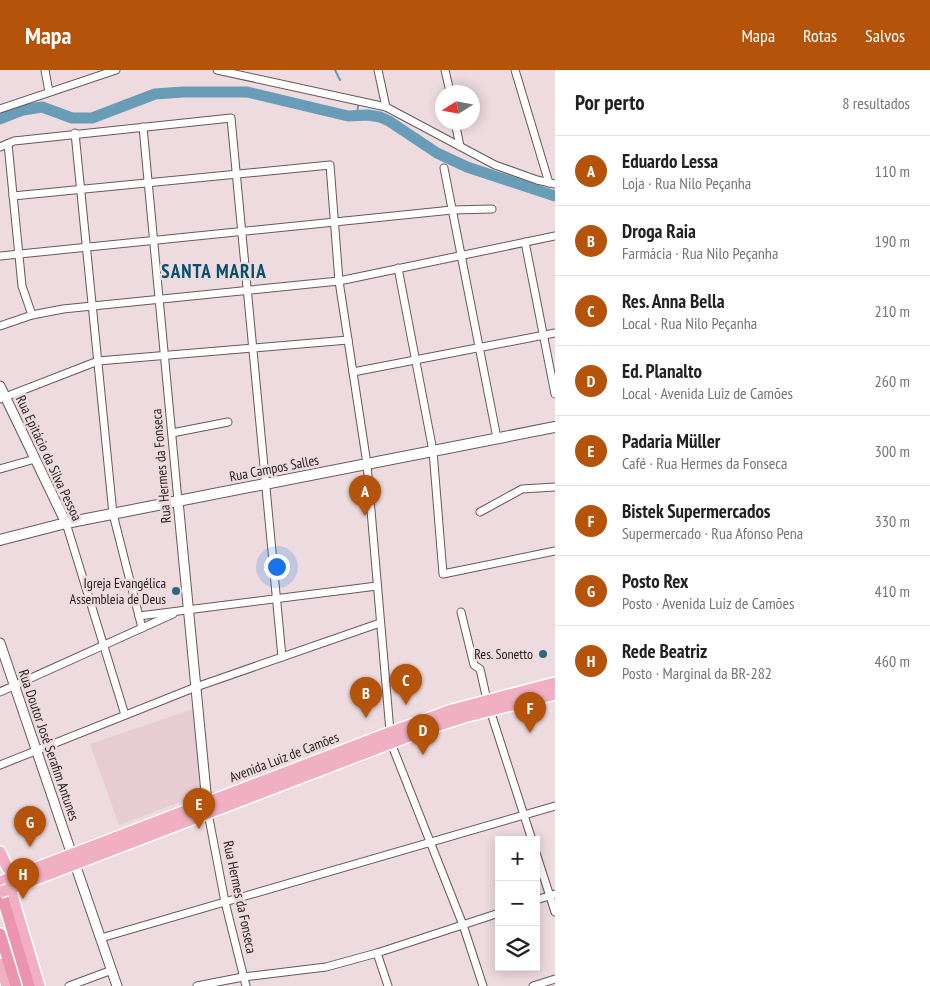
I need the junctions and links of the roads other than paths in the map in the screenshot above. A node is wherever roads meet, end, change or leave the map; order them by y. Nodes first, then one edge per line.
1 (45, 70) edge
2 (113, 70) edge
3 (217, 70) edge
4 (378, 70) edge
5 (445, 70) edge
6 (515, 70) edge
7 (448, 85) edge
8 (49, 92) junction
9 (386, 107) junction
10 (0, 109) edge
11 (143, 126) junction
12 (457, 130) edge
13 (76, 133) junction
14 (8, 144) junction
15 (460, 146) junction
16 (0, 147) edge
17 (444, 168) dead end
18 (237, 174) junction
19 (148, 183) junction
20 (552, 183) edge
21 (81, 190) junction
22 (13, 196) junction
23 (492, 209) dead end
24 (452, 210) junction
25 (334, 223) junction
26 (242, 232) junction
27 (555, 236) edge
28 (154, 241) junction
29 (525, 242) junction
30 (87, 248) junction
31 (461, 254) junction
32 (18, 255) junction
33 (0, 256) edge
34 (398, 268) junction
35 (339, 280) junction
36 (248, 290) junction
37 (159, 299) junction
38 (92, 306) junction
39 (32, 316) junction
40 (0, 326) edge
41 (555, 333) edge
42 (543, 335) junction
43 (348, 340) junction
44 (253, 348) junction
45 (479, 348) junction
46 (164, 356) junction
47 (416, 360) junction
48 (98, 361) junction
49 (353, 372) junction
50 (0, 386) edge
51 (555, 394) edge
52 (3, 398) edge
53 (228, 422) dead end
54 (555, 427) edge
55 (172, 433) junction
56 (497, 438) junction
57 (434, 451) junction
58 (35, 458) junction
59 (367, 464) junction
60 (0, 469) edge
61 (266, 483) junction
62 (555, 487) edge
63 (178, 501) junction
64 (480, 512) dead end
65 (112, 514) junction
66 (66, 523) junction
67 (0, 540) edge
68 (555, 551) edge
69 (377, 586) junction
70 (277, 598) junction
71 (185, 610) junction
72 (460, 612) dead end
73 (139, 616) junction
74 (380, 623) junction
75 (142, 628) junction
76 (0, 643) edge
77 (104, 646) junction
78 (282, 657) junction
79 (555, 683) edge
80 (15, 686) junction
81 (196, 687) junction
82 (0, 692) edge
83 (555, 694) edge
84 (489, 705) junction
85 (125, 715) junction
86 (390, 738) junction
87 (37, 751) junction
88 (0, 765) edge
89 (555, 806) edge
90 (207, 808) junction
91 (524, 815) junction
92 (531, 836) edge
93 (430, 843) junction
94 (0, 852) edge
95 (74, 859) junction
96 (540, 864) edge
97 (15, 876) junction
98 (3, 887) edge
99 (552, 895) edge
100 (540, 899) edge
101 (225, 902) junction
102 (555, 912) edge
103 (495, 914) edge
104 (463, 925) junction
105 (0, 934) edge
106 (101, 938) junction
107 (377, 953) junction
108 (0, 964) edge
109 (112, 970) junction
110 (243, 977) junction
111 (555, 979) edge
112 (7, 986) edge
113 (16, 986) edge
114 (29, 986) edge
115 (39, 986) edge
116 (69, 986) edge
117 (117, 986) edge
118 (196, 986) edge
119 (246, 986) edge
120 (388, 986) edge
121 (483, 986) edge
122 (534, 986) edge

1 - 8 street
2 - 8 street
3 - 9 street
4 - 9 street
5 - 7 street
6 - 20 street
8 - 10 street
9 - 15 street
11 - 13 street
11 - 18 street
11 - 19 street, Rua Hermes da Fonseca
12 - 15 street
13 - 14 street
13 - 21 street
14 - 16 street
14 - 22 street
15 - 20 street
17 - 24 street
18 - 19 street
18 - 25 street
18 - 26 street
19 - 21 street
19 - 28 street, Rua Hermes da Fonseca
21 - 22 street
21 - 30 street
22 - 32 street
23 - 24 street
24 - 25 street
24 - 31 street
25 - 26 street
25 - 35 street
26 - 28 street
26 - 36 street
27 - 29 street
28 - 30 street
28 - 37 street, Rua Hermes da Fonseca
29 - 31 street
29 - 42 street
30 - 32 street
30 - 38 street
31 - 34 street
31 - 45 street
32 - 33 street
32 - 39 street
34 - 35 street
34 - 47 street
35 - 36 street
35 - 43 street
36 - 37 street
36 - 44 street
37 - 38 street
37 - 46 street, Rua Hermes da Fonseca
38 - 39 street
38 - 48 street
39 - 40 street
41 - 42 street
42 - 45 street
42 - 51 street
43 - 44 street
43 - 49 street
44 - 46 street
44 - 61 street
45 - 47 street
45 - 56 street
46 - 48 street
46 - 55 street, Rua Hermes da Fonseca
47 - 49 street
47 - 57 street
48 - 52 street
48 - 65 street
49 - 59 street
50 - 52 street, Rua Epitácio da Silva Pessoa
52 - 58 street, Rua Epitácio da Silva Pessoa
53 - 55 street
54 - 56 main road, Rua Campos Salles
55 - 63 street, Rua Hermes da Fonseca
56 - 57 main road, Rua Campos Salles
57 - 59 main road, Rua Campos Salles
57 - 68 street
58 - 60 street
58 - 66 street, Rua Epitácio da Silva Pessoa
59 - 61 main road, Rua Campos Salles
59 - 69 street
61 - 63 main road, Rua Campos Salles
61 - 70 street
62 - 64 street
63 - 65 main road, Rua Campos Salles
63 - 71 street, Rua Hermes da Fonseca
65 - 66 main road, Rua Campos Salles
65 - 73 street
66 - 67 main road, Rua Campos Salles
66 - 77 street, Rua Epitácio da Silva Pessoa
69 - 70 street
69 - 74 street
70 - 71 street
70 - 78 street
71 - 73 street
71 - 75 street
71 - 81 street, Rua Hermes da Fonseca
72 - 84 street
73 - 75 street
74 - 78 street
74 - 86 street
75 - 77 street
76 - 80 street, Rua Doutor José Serafim Antunes
77 - 80 street
77 - 85 street, Rua Epitácio da Silva Pessoa
78 - 81 street
79 - 84 main road, Avenida Luiz de Camões
80 - 82 street
80 - 87 street, Rua Doutor José Serafim Antunes
81 - 85 street
81 - 90 street, Rua Hermes da Fonseca
83 - 84 main road, Avenida Luiz de Camões
84 - 86 main road, Avenida Luiz de Camões
84 - 91 street
85 - 87 street
86 - 90 main road, Avenida Luiz de Camões
86 - 93 street
87 - 88 street
87 - 95 street, Rua Doutor José Serafim Antunes
89 - 91 street
90 - 95 main road, Avenida Luiz de Camões
90 - 101 street, Rua Hermes da Fonseca
91 - 92 street
91 - 93 street
93 - 101 street
93 - 104 street
94 - 97 main road
95 - 97 main road, Avenida Luiz de Camões
95 - 98 main road, Avenida Luiz de Camões
95 - 106 street, Rua Doutor José Serafim Antunes
96 - 99 street
97 - 98 main road, Avenida Luiz de Camões
98 - 114 highway
98 - 115 main road
99 - 100 street
99 - 102 street
101 - 106 street
101 - 110 street, Rua Hermes da Fonseca
103 - 104 street
104 - 107 street
104 - 121 street
105 - 113 highway
106 - 109 street, Rua Doutor José Serafim Antunes
107 - 110 street
107 - 120 street
108 - 112 main road
109 - 116 street
109 - 117 street, Rua Doutor José Serafim Antunes
110 - 118 street
110 - 119 street, Rua Hermes da Fonseca
111 - 122 street

